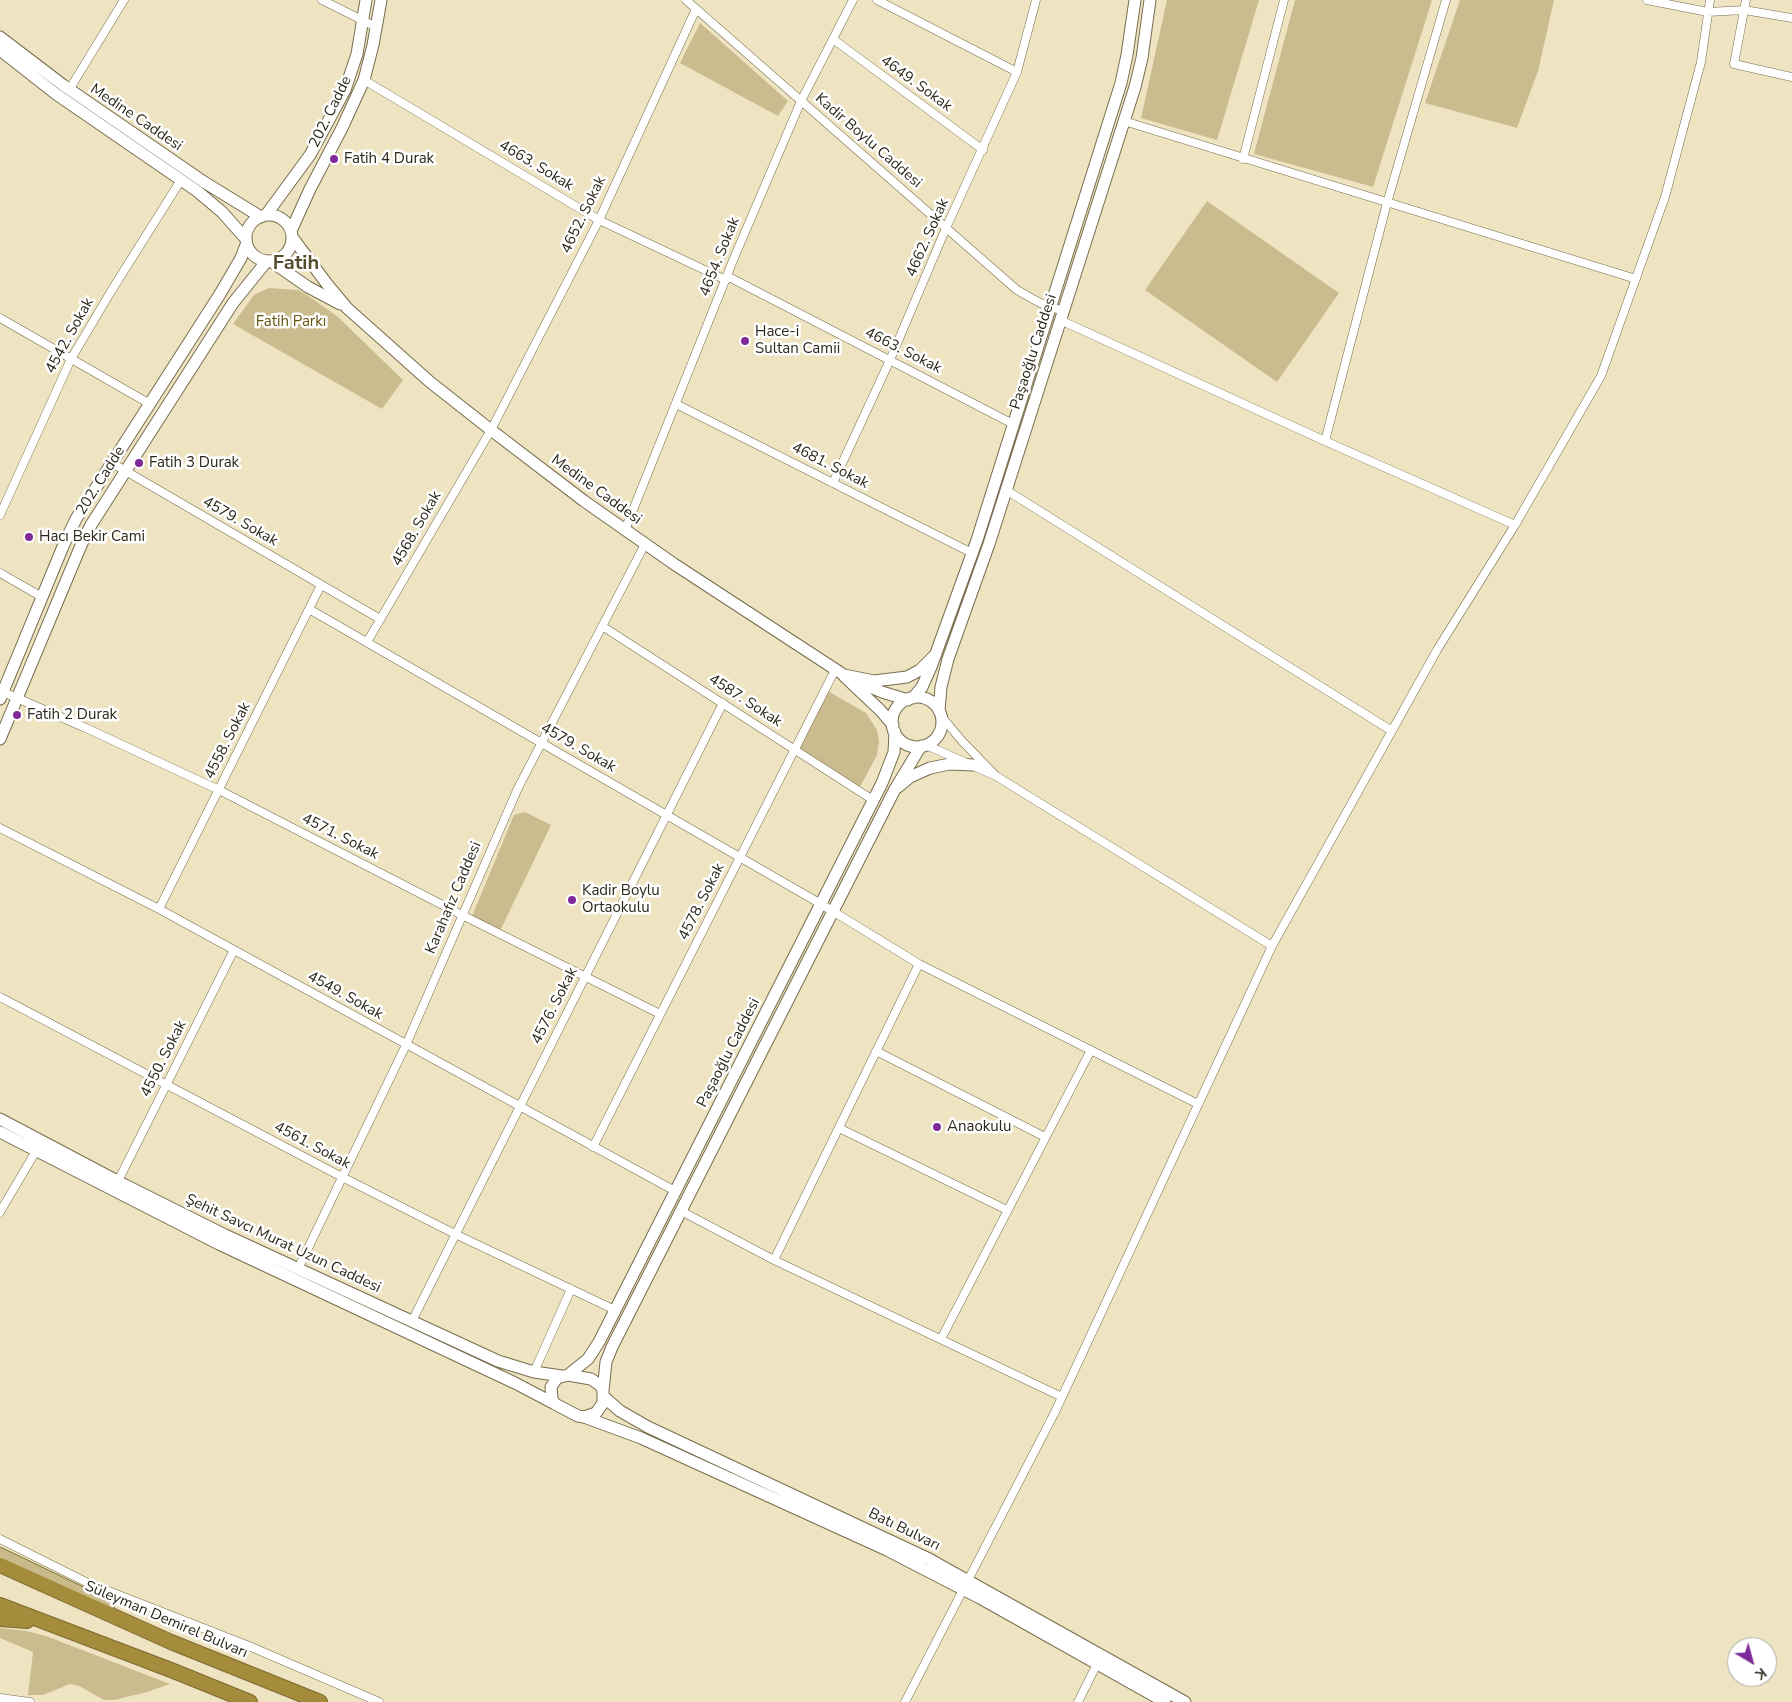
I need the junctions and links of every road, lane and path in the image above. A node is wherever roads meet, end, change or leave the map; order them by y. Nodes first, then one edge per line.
1 (124, 0) edge
2 (322, 0) edge
3 (366, 0) edge
4 (381, 0) edge
5 (686, 0) edge
6 (853, 0) edge
7 (877, 0) edge
8 (1036, 0) edge
9 (1135, 0) edge
10 (1150, 0) edge
11 (1284, 0) edge
12 (1446, 0) edge
13 (1647, 0) edge
14 (1710, 0) edge
15 (1746, 0) edge
16 (696, 9) junction
17 (1744, 10) junction
18 (1708, 12) junction
19 (1792, 18) edge
20 (362, 21) junction
21 (376, 27) junction
22 (1, 38) edge
23 (833, 39) junction
24 (0, 50) edge
25 (1017, 72) junction
26 (1792, 77) edge
27 (364, 80) junction
28 (69, 90) junction
29 (801, 101) junction
30 (1124, 121) junction
31 (983, 150) junction
32 (1242, 159) junction
33 (181, 180) junction
34 (1387, 203) junction
35 (263, 216) junction
36 (599, 220) junction
37 (946, 228) junction
38 (291, 234) junction
39 (246, 242) junction
40 (269, 262) junction
41 (727, 278) junction
42 (1636, 279) junction
43 (347, 308) junction
44 (1050, 308) junction
45 (1062, 316) junction
46 (0, 318) edge
47 (71, 359) junction
48 (890, 360) junction
49 (150, 404) junction
50 (676, 404) junction
51 (1013, 424) junction
52 (491, 430) junction
53 (1325, 441) junction
54 (112, 464) junction
55 (125, 471) junction
56 (833, 482) junction
57 (1006, 490) junction
58 (0, 515) edge
59 (1515, 525) junction
60 (626, 530) junction
61 (645, 544) junction
62 (972, 553) junction
63 (0, 573) edge
64 (321, 585) junction
65 (42, 597) junction
66 (309, 610) junction
67 (380, 619) junction
68 (602, 626) junction
69 (367, 642) junction
70 (936, 654) junction
71 (839, 673) junction
72 (1, 696) edge
73 (17, 698) junction
74 (911, 699) junction
75 (723, 704) junction
76 (940, 713) junction
77 (894, 729) junction
78 (1392, 731) junction
79 (0, 739) edge
80 (542, 743) junction
81 (924, 746) junction
82 (794, 750) junction
83 (973, 765) junction
84 (996, 776) junction
85 (895, 789) junction
86 (219, 790) junction
87 (873, 800) junction
88 (667, 815) junction
89 (0, 828) edge
90 (740, 857) junction
91 (821, 904) junction
92 (159, 909) junction
93 (833, 911) junction
94 (462, 915) junction
95 (1272, 946) junction
96 (234, 950) junction
97 (919, 964) junction
98 (585, 977) junction
99 (0, 997) edge
100 (660, 1014) junction
101 (406, 1045) junction
102 (1090, 1050) junction
103 (876, 1052) junction
104 (166, 1085) junction
105 (1198, 1104) junction
106 (520, 1107) junction
107 (0, 1118) edge
108 (838, 1128) junction
109 (0, 1132) edge
110 (1045, 1136) junction
111 (593, 1147) junction
112 (36, 1151) junction
113 (342, 1177) junction
114 (118, 1181) junction
115 (675, 1191) junction
116 (1008, 1210) junction
117 (681, 1211) junction
118 (0, 1212) edge
119 (455, 1234) junction
120 (774, 1260) junction
121 (298, 1269) junction
122 (571, 1289) junction
123 (615, 1310) junction
124 (412, 1321) junction
125 (941, 1340) junction
126 (534, 1372) junction
127 (565, 1375) junction
128 (604, 1394) junction
129 (1062, 1397) junction
130 (555, 1404) junction
131 (584, 1417) junction
132 (0, 1539) edge
133 (0, 1554) edge
134 (0, 1565) edge
135 (965, 1584) junction
136 (0, 1605) edge
137 (0, 1619) edge
138 (44, 1622) junction
139 (1097, 1664) junction
140 (239, 1669) junction
141 (0, 1698) edge
142 (30, 1702) edge
143 (250, 1702) edge
144 (320, 1702) edge
145 (379, 1702) edge
146 (905, 1702) edge
147 (1078, 1702) edge
148 (1165, 1702) edge
149 (1185, 1702) edge

1 - 28 street
2 - 20 street
3 - 20 street, 202. Cadde
4 - 21 street, 202. Cadde
5 - 16 street, Kadir Boylu Caddesi
6 - 23 street, 4654. Sokak
7 - 25 street
8 - 25 street, 4662. Sokak
9 - 44 street, Paşaoğlu Caddesi
10 - 30 street, Paşaoğlu Caddesi
11 - 32 street
12 - 34 street
13 - 18 street
14 - 18 street
15 - 17 street
16 - 29 street, Kadir Boylu Caddesi
16 - 36 street, 4652. Sokak
17 - 18 street
17 - 19 street
17 - 26 street
18 - 42 street
20 - 21 street
20 - 35 street, 202. Cadde
21 - 27 street, 202. Cadde
22 - 28 street, Medine Caddesi
23 - 29 street, 4654. Sokak
23 - 31 street, 4649. Sokak
24 - 33 street, Medine Caddesi
25 - 31 street, 4662. Sokak
27 - 36 street, 4663. Sokak
27 - 38 street, 202. Cadde
28 - 35 street, Medine Caddesi
29 - 37 street, Kadir Boylu Caddesi
29 - 41 street, 4654. Sokak
30 - 32 street
30 - 45 street, Paşaoğlu Caddesi
31 - 37 street, 4662. Sokak
32 - 34 street
33 - 39 street, Medine Caddesi
33 - 47 street, 4542. Sokak
34 - 42 street
34 - 53 street
35 - 38 street
35 - 39 street
36 - 41 street, 4663. Sokak
36 - 52 street, 4652. Sokak
37 - 44 street, Kadir Boylu Caddesi
37 - 48 street, 4662. Sokak
38 - 40 street
38 - 43 street, Medine Caddesi
39 - 40 street
39 - 49 street, 202. Cadde
40 - 43 street, Medine Caddesi
40 - 55 street, 202. Cadde
41 - 48 street, 4663. Sokak
41 - 50 street, 4654. Sokak
42 - 59 street
43 - 52 street, Medine Caddesi
44 - 45 street, Kadir Boylu Caddesi
44 - 51 street, Paşaoğlu Caddesi
45 - 53 street, Kadir Boylu Caddesi
45 - 57 street, Paşaoğlu Caddesi
46 - 47 street
47 - 49 street
47 - 58 street, 4542. Sokak
48 - 51 street, 4663. Sokak
48 - 56 street, 4662. Sokak
49 - 54 street, 202. Cadde
50 - 56 street, 4681. Sokak
50 - 60 street, 4654. Sokak
51 - 62 street, Paşaoğlu Caddesi
52 - 60 street, Medine Caddesi
52 - 67 street, 4568. Sokak
53 - 59 street, Kadir Boylu Caddesi
54 - 55 street, 4579. Sokak
54 - 65 street, 202. Cadde
55 - 64 street, 4579. Sokak
55 - 73 street, 202. Cadde
56 - 62 street, 4681. Sokak
57 - 76 street, Paşaoğlu Caddesi
57 - 78 street
59 - 78 street
60 - 61 street, Medine Caddesi
61 - 68 street, Karahafız Caddesi
61 - 71 street, Medine Caddesi
62 - 70 street, Paşaoğlu Caddesi
63 - 65 street
64 - 66 street, 4558. Sokak
64 - 67 street, 4579. Sokak
65 - 72 street, 202. Cadde
66 - 69 street, 4579. Sokak
66 - 86 street, 4558. Sokak
67 - 69 street, 4568. Sokak
68 - 75 street, 4587. Sokak
68 - 80 street, Karahafız Caddesi
69 - 80 street, 4579. Sokak
70 - 71 street
70 - 74 street, Paşaoğlu Caddesi
71 - 74 street, Medine Caddesi
71 - 77 street, Medine Caddesi
71 - 82 street, 4578. Sokak
72 - 73 street, 4571. Sokak
73 - 79 street, 202. Cadde
73 - 86 street, 4571. Sokak
74 - 76 street
74 - 77 street
75 - 82 street, 4587. Sokak
75 - 88 street, 4576. Sokak
76 - 81 street
76 - 84 street
77 - 81 street
77 - 87 street, Paşaoğlu Caddesi
78 - 95 street
80 - 88 street, 4579. Sokak
80 - 94 street, Karahafız Caddesi
81 - 83 street
81 - 85 street, Paşaoğlu Caddesi
82 - 87 street, 4587. Sokak
82 - 90 street, 4578. Sokak
83 - 84 street
83 - 85 street
84 - 95 street
85 - 93 street, Paşaoğlu Caddesi
86 - 92 street, 4558. Sokak
86 - 94 street, 4571. Sokak
87 - 91 street, Paşaoğlu Caddesi
88 - 90 street, 4579. Sokak
88 - 98 street, 4576. Sokak
89 - 92 street, 4549. Sokak
90 - 91 street, 4579. Sokak
90 - 100 street, 4578. Sokak
91 - 93 street, 4579. Sokak
91 - 115 street, Paşaoğlu Caddesi
92 - 96 street, 4549. Sokak
93 - 97 street, 4579. Sokak
93 - 117 street, Paşaoğlu Caddesi
94 - 98 street, 4571. Sokak
94 - 101 street, Karahafız Caddesi
95 - 105 street
96 - 101 street, 4549. Sokak
96 - 104 street, 4550. Sokak
97 - 102 street, 4579. Sokak
97 - 103 street
98 - 100 street, 4571. Sokak
98 - 106 street, 4576. Sokak
99 - 104 street, 4561. Sokak
100 - 111 street, 4578. Sokak
101 - 106 street, 4549. Sokak
101 - 113 street, Karahafız Caddesi
102 - 105 street, 4579. Sokak
102 - 110 street
103 - 108 street
103 - 110 street
104 - 113 street, 4561. Sokak
104 - 114 street, 4550. Sokak
105 - 129 street
106 - 111 street, 4549. Sokak
106 - 119 street, 4576. Sokak
107 - 114 street, Şehit Savcı Murat Uzun Caddesi
108 - 116 street
108 - 120 street
109 - 112 street, Şehit Savcı Murat Uzun Caddesi
110 - 116 street
111 - 115 street, 4549. Sokak
112 - 118 street
112 - 130 street, Şehit Savcı Murat Uzun Caddesi
113 - 119 street, 4561. Sokak
113 - 121 street, Karahafız Caddesi
114 - 121 street, Şehit Savcı Murat Uzun Caddesi
115 - 123 street, Paşaoğlu Caddesi
116 - 125 street
117 - 120 street
117 - 128 street, Paşaoğlu Caddesi
119 - 122 street, 4561. Sokak
119 - 124 street, 4576. Sokak
120 - 125 street
121 - 124 street, Şehit Savcı Murat Uzun Caddesi
122 - 123 street, 4561. Sokak
122 - 126 street
123 - 127 street, Paşaoğlu Caddesi
124 - 126 street, Şehit Savcı Murat Uzun Caddesi
125 - 129 street
126 - 127 street, Şehit Savcı Murat Uzun Caddesi
127 - 128 street
127 - 130 street
128 - 131 street
128 - 135 street, Batı Bulvarı
129 - 135 street
130 - 131 street
131 - 135 street, Batı Bulvarı
132 - 145 street
133 - 140 main road
134 - 140 highway, Süleyman Demirel Bulvarı
135 - 139 street, Batı Bulvarı
135 - 146 street
135 - 149 street, Batı Bulvarı
136 - 138 highway
137 - 138 highway
138 - 143 highway
139 - 147 street
139 - 148 street, Batı Bulvarı
140 - 144 highway, Süleyman Demirel Bulvarı
141 - 142 street

